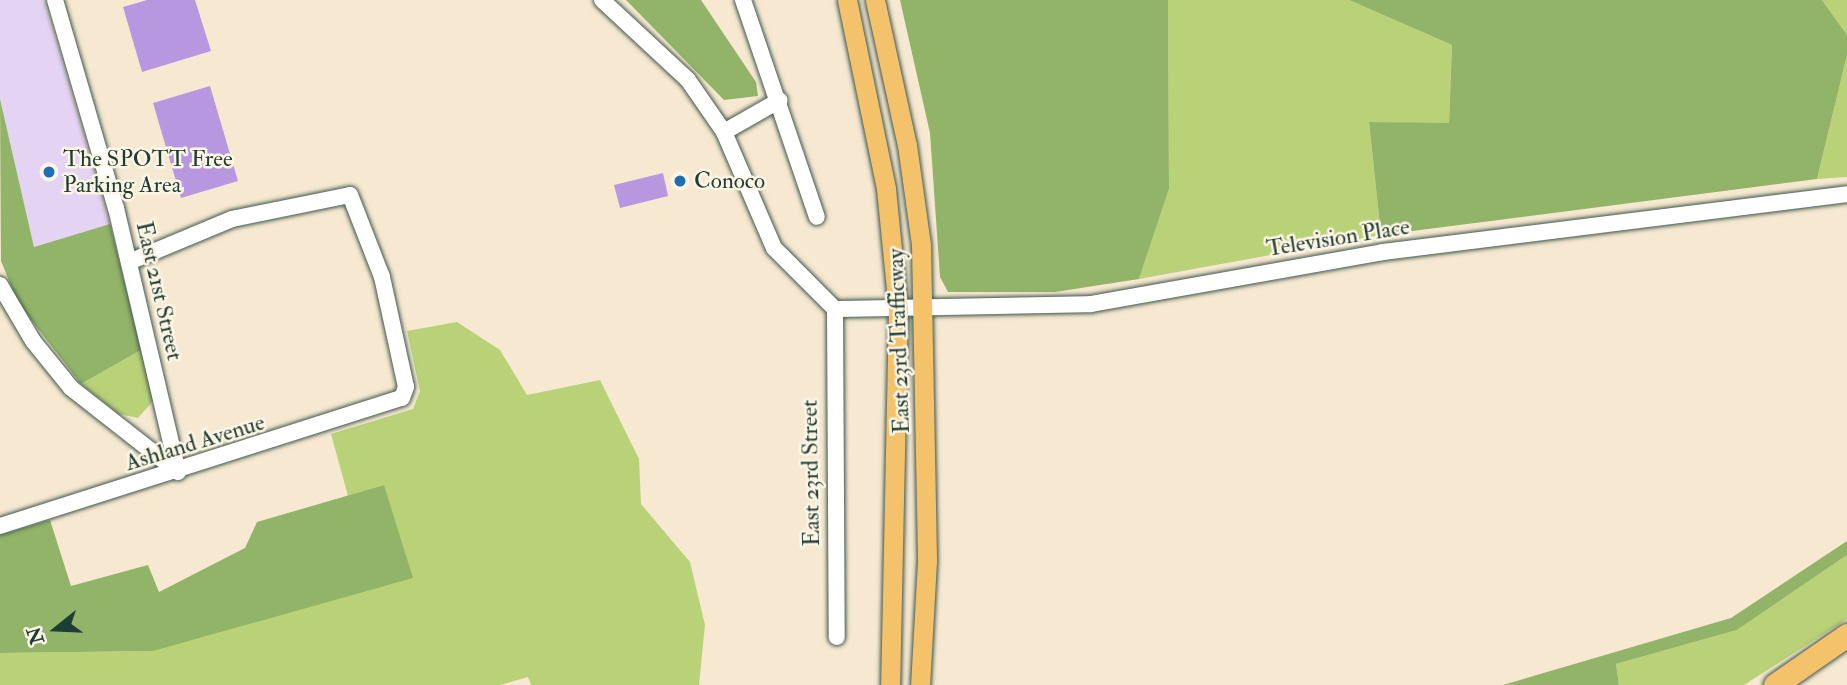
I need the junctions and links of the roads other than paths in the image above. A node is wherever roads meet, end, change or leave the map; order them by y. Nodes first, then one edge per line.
1 (55, 0) edge
2 (602, 0) edge
3 (743, 0) edge
4 (847, 0) edge
5 (875, 0) edge
6 (780, 100) junction
7 (724, 132) junction
8 (1847, 194) edge
9 (817, 216) dead end
10 (129, 262) junction
11 (1, 293) edge
12 (925, 307) junction
13 (835, 309) junction
14 (898, 309) junction
15 (178, 472) junction
16 (0, 526) edge
17 (1847, 635) edge
18 (837, 637) dead end
19 (890, 685) edge
20 (920, 685) edge
21 (1775, 685) edge

1 - 10 street, East 21st Street
2 - 7 street
3 - 6 street
4 - 14 main road, East 23rd Trafficway
5 - 12 main road, East 23rd Trafficway
6 - 7 street
6 - 9 street
7 - 13 street
8 - 12 street, Television Place
10 - 15 street, East 21st Street
10 - 15 street, Ashland Avenue
11 - 15 street
12 - 14 street, Television Place
12 - 20 main road, East 23rd Trafficway
13 - 14 street, Television Place
13 - 18 street, East 23rd Street
14 - 19 main road, East 23rd Trafficway
15 - 16 street, Ashland Avenue
17 - 21 highway

